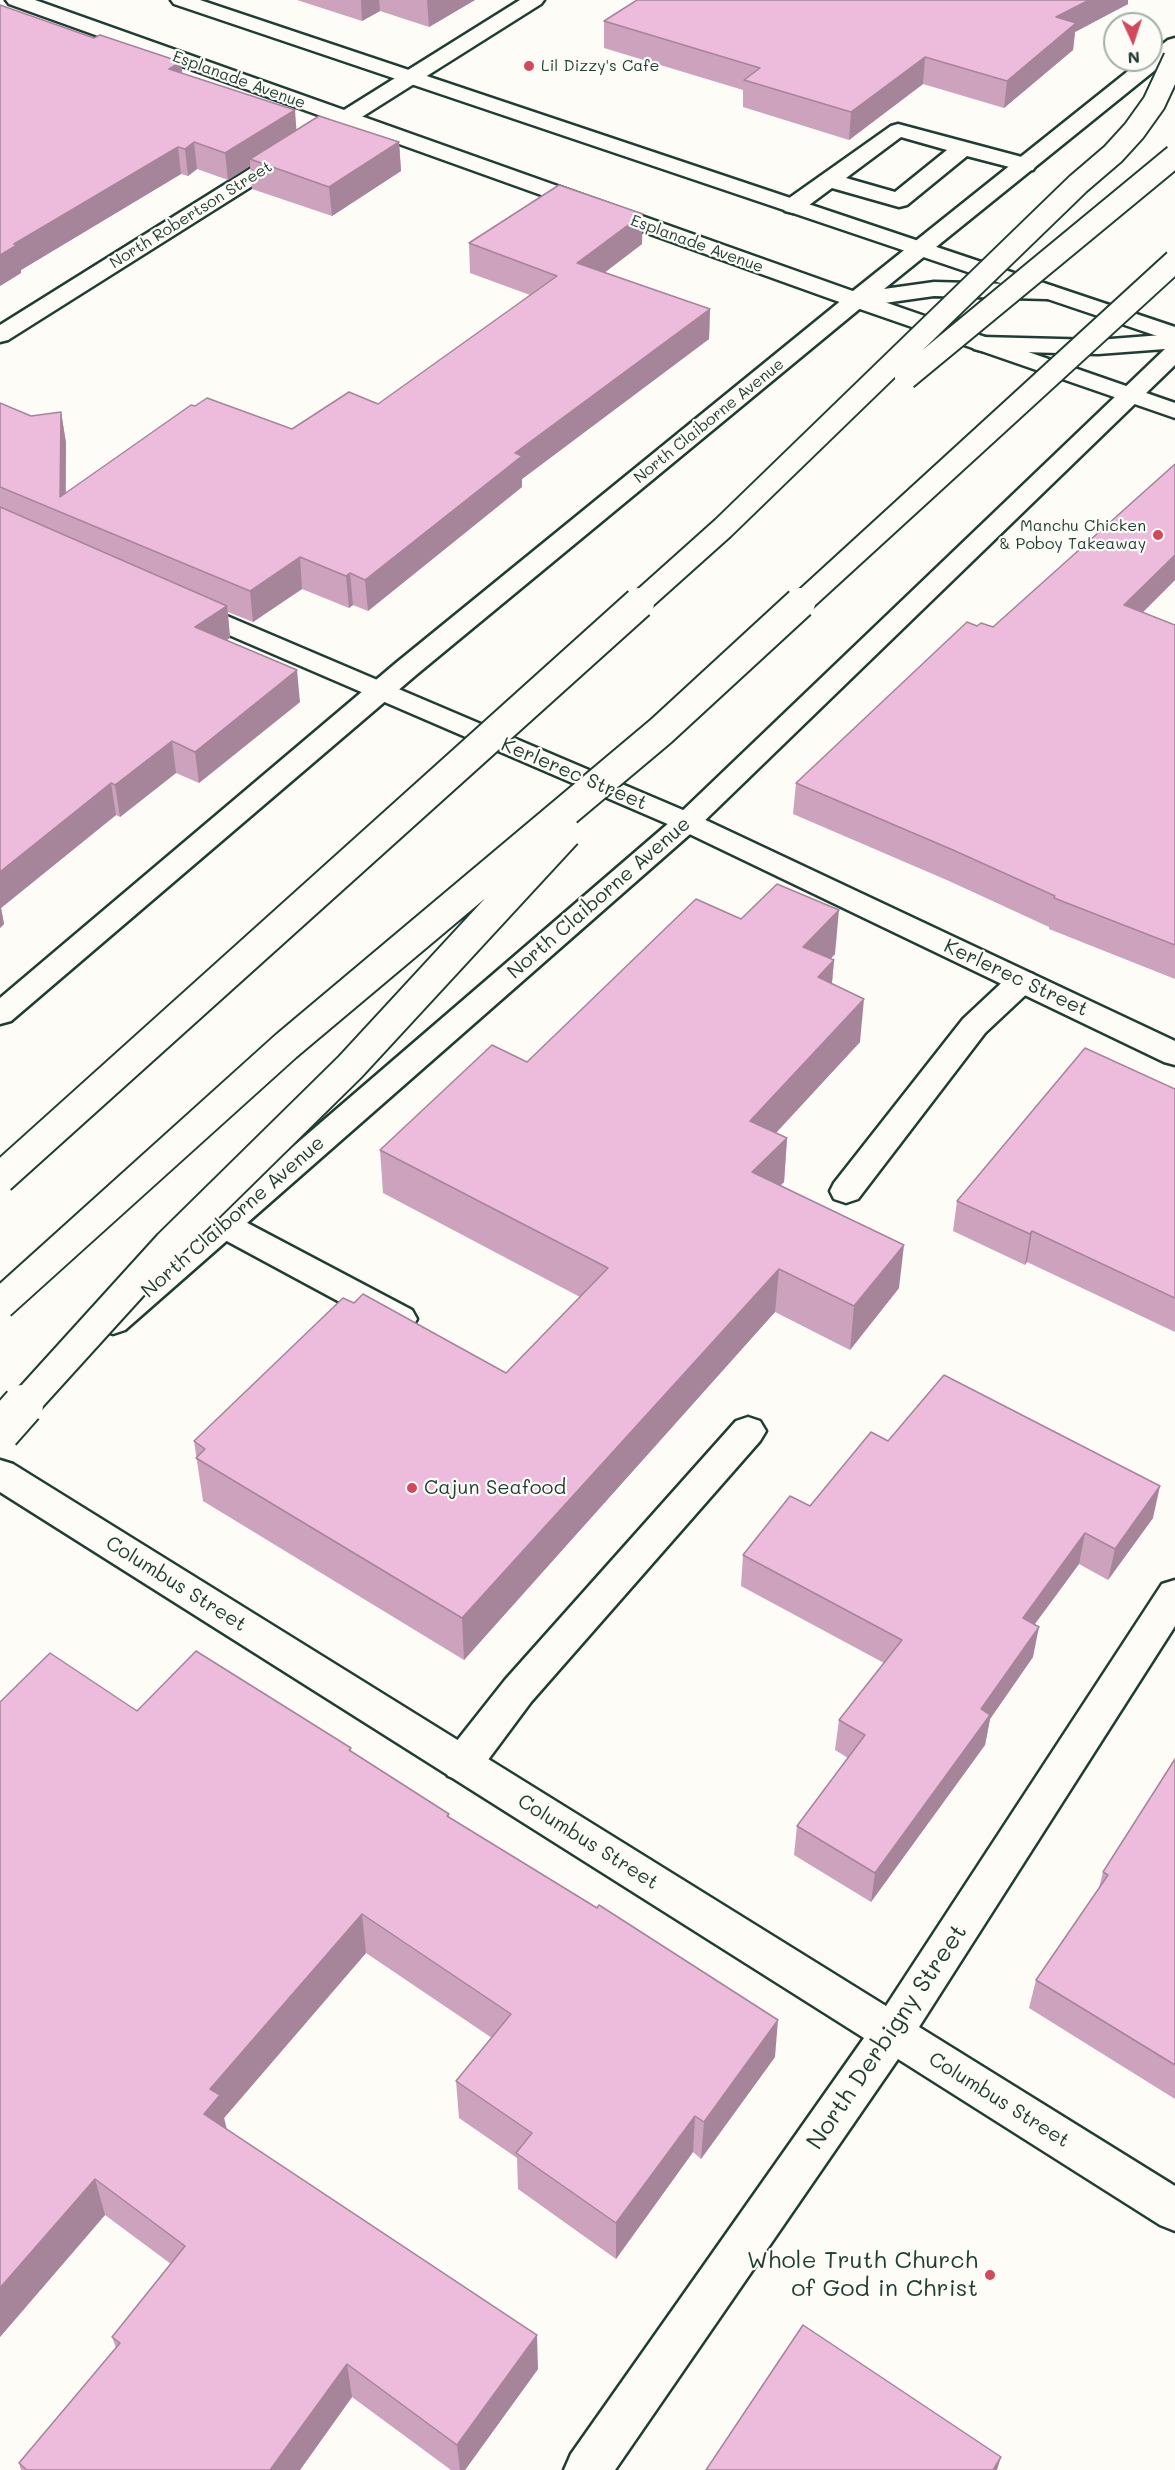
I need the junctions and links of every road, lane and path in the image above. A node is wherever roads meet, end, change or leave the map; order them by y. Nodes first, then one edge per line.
1 (16, 0) edge
2 (181, 0) edge
3 (534, 0) edge
4 (1175, 44) edge
5 (1175, 58) edge
6 (410, 77) junction
7 (346, 118) junction
8 (963, 148) junction
9 (1175, 156) edge
10 (1025, 165) junction
11 (829, 180) junction
12 (793, 206) junction
13 (919, 249) junction
14 (1175, 261) edge
15 (1047, 292) junction
16 (856, 300) junction
17 (0, 335) edge
18 (1175, 335) edge
19 (1175, 340) edge
20 (982, 344) junction
21 (1175, 351) edge
22 (1130, 395) junction
23 (1175, 411) edge
24 (723, 528) junction
25 (160, 595) edge
26 (380, 691) junction
27 (661, 730) junction
28 (687, 822) junction
29 (1022, 981) junction
30 (0, 1014) edge
31 (1175, 1054) edge
32 (0, 1178) edge
33 (846, 1191) dead end
34 (224, 1225) junction
35 (0, 1304) edge
36 (418, 1329) edge
37 (0, 1419) edge
38 (0, 1431) edge
39 (748, 1431) dead end
40 (0, 1474) edge
41 (1175, 1596) edge
42 (462, 1764) junction
43 (892, 2033) junction
44 (1175, 2210) edge
45 (587, 2470) edge

1 - 7 main road, Esplanade Avenue
2 - 6 main road
3 - 6 main road, North Robertson Street
4 - 10 main road, North Claiborne Avenue
5 - 24 main road, bridge
6 - 7 main road, North Robertson Street
6 - 12 main road
7 - 16 main road, Esplanade Avenue
7 - 17 main road, North Robertson Street
8 - 10 main road
8 - 11 main road
8 - 11 main road
9 - 24 main road, bridge
10 - 13 main road, North Claiborne Avenue
11 - 12 main road
12 - 13 main road
13 - 15 main road
13 - 16 main road, North Claiborne Avenue
14 - 27 main road, bridge
15 - 16 main road
15 - 18 main road
16 - 20 main road, Esplanade Avenue
16 - 26 main road, North Claiborne Avenue
19 - 20 main road
20 - 22 main road, Esplanade Avenue
21 - 22 main road, North Claiborne Avenue
22 - 23 main road, Esplanade Avenue
22 - 28 main road, North Claiborne Avenue
24 - 32 main road, bridge
25 - 26 main road, Kerlerec Street
26 - 28 main road, Kerlerec Street
26 - 30 main road, North Claiborne Avenue
27 - 35 main road, bridge
27 - 38 main road, bridge
28 - 29 main road, Kerlerec Street
28 - 34 main road, North Claiborne Avenue
29 - 31 main road, Kerlerec Street
29 - 33 main road
34 - 36 main road
34 - 37 main road, North Claiborne Avenue
39 - 42 main road
40 - 42 main road, Columbus Street
41 - 43 main road, North Derbigny Street
42 - 43 main road, Columbus Street
43 - 44 main road, Columbus Street
43 - 45 main road, North Derbigny Street

